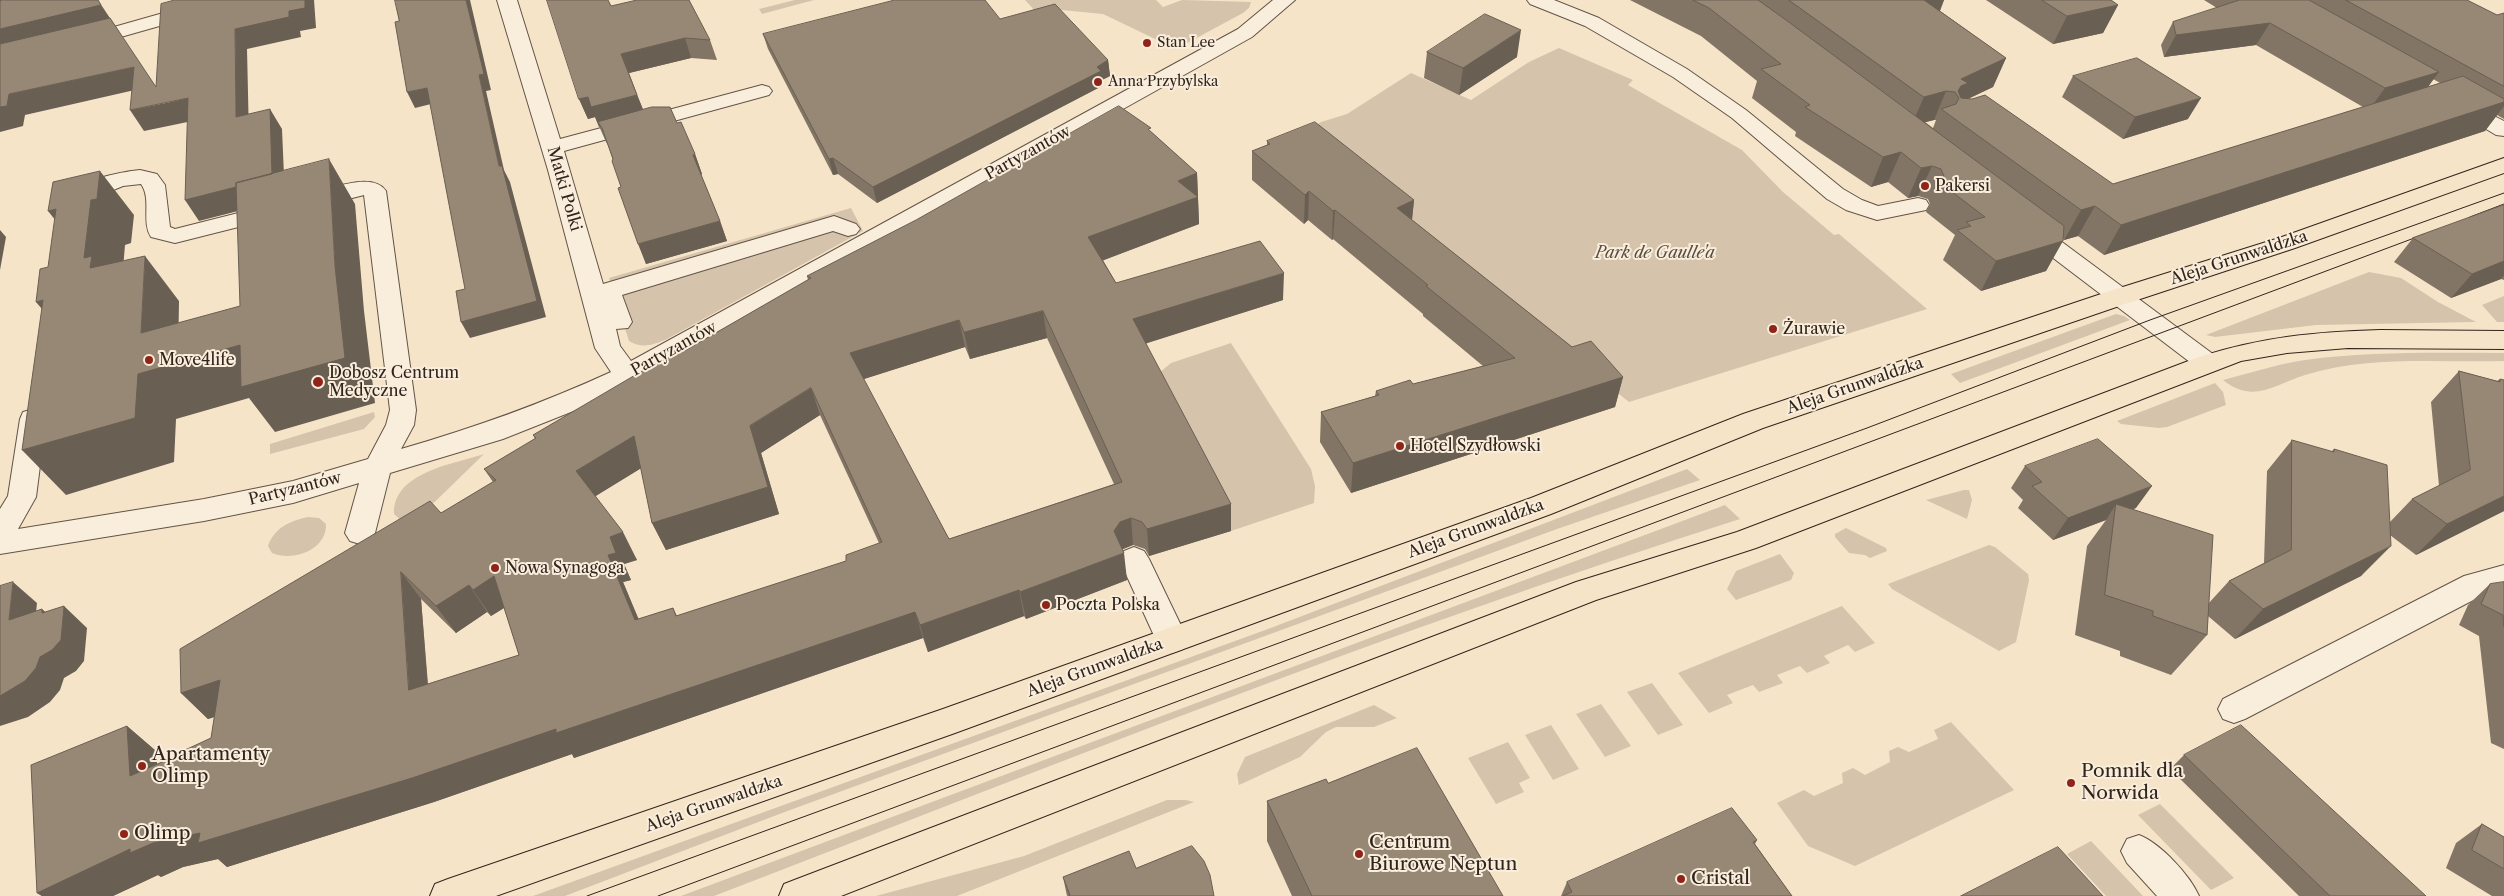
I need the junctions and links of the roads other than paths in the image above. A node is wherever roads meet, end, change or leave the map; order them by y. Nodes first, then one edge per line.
1 (230, 0) edge
2 (507, 0) edge
3 (1286, 0) edge
4 (1537, 0) edge
5 (61, 47) edge
6 (762, 91) dead end
7 (2444, 96) edge
8 (2504, 130) edge
9 (552, 148) junction
10 (2504, 165) edge
11 (1918, 205) dead end
12 (2012, 216) edge
13 (59, 221) edge
14 (848, 229) dead end
15 (2119, 297) junction
16 (2504, 340) edge
17 (626, 342) dead end
18 (2208, 363) junction
19 (627, 375) junction
20 (35, 399) edge
21 (377, 468) junction
22 (0, 532) edge
23 (360, 533) dead end
24 (0, 543) edge
25 (1134, 559) dead end
26 (2504, 577) edge
27 (1172, 640) junction
28 (2234, 709) dead end
29 (2139, 851) dead end
30 (448, 896) edge
31 (797, 896) edge
32 (2181, 896) edge

1 - 5 street
2 - 9 street, Matki Polki
3 - 19 street, Partyzantów
4 - 11 street
6 - 9 street
7 - 8 street
9 - 19 street, Matki Polki
10 - 15 main road, Aleja Grunwaldzka
12 - 15 street
13 - 21 street
14 - 17 street
15 - 18 street
15 - 27 main road, Aleja Grunwaldzka
16 - 18 main road
18 - 31 main road
19 - 21 street, Partyzantów
20 - 22 street
21 - 23 street
21 - 24 street, Partyzantów
25 - 27 street
26 - 28 street
27 - 30 main road, Aleja Grunwaldzka
29 - 32 street

